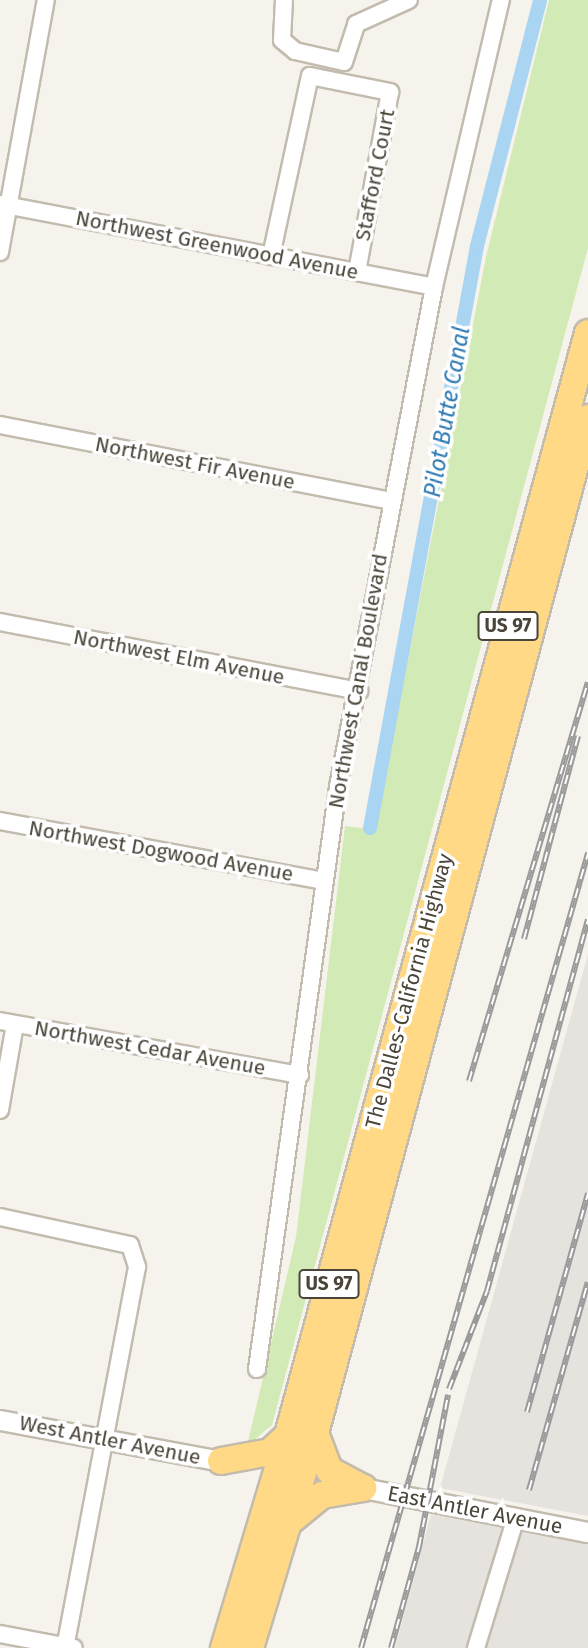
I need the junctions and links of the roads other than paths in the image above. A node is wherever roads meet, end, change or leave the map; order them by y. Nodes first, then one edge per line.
1 (46, 0) edge
2 (284, 0) edge
3 (409, 0) edge
4 (501, 0) edge
5 (3, 204) edge
6 (0, 252) edge
7 (271, 256) junction
8 (357, 272) junction
9 (434, 287) junction
10 (588, 333) edge
11 (588, 418) edge
12 (0, 425) edge
13 (391, 501) junction
14 (0, 622) edge
15 (359, 691) junction
16 (0, 821) edge
17 (323, 881) junction
18 (7, 1023) edge
19 (300, 1075) junction
20 (0, 1110) edge
21 (0, 1217) edge
22 (257, 1370) dead end
23 (0, 1420) edge
24 (315, 1433) junction
25 (288, 1435) junction
26 (105, 1438) junction
27 (221, 1461) junction
28 (363, 1488) junction
29 (266, 1509) junction
30 (516, 1517) junction
31 (289, 1522) junction
32 (588, 1532) edge
33 (0, 1634) edge
34 (68, 1647) edge
35 (224, 1648) edge
36 (250, 1648) edge
37 (476, 1648) edge

1 - 5 street
2 - 3 street
4 - 9 street, Northwest Canal Boulevard
5 - 6 street
5 - 7 street, Northwest Greenwood Avenue
7 - 8 street, Northwest Greenwood Avenue
7 - 8 street, Stafford Court
8 - 9 street, Northwest Greenwood Avenue
9 - 13 street, Northwest Canal Boulevard
10 - 25 highway, The Dalles-California Highway / US 97
11 - 24 highway, The Dalles-California Highway / US 97
12 - 13 street, Northwest Fir Avenue
13 - 15 street, Northwest Canal Boulevard
14 - 15 street, Northwest Elm Avenue
15 - 17 street, Northwest Canal Boulevard
16 - 17 street, Northwest Dogwood Avenue
17 - 19 street, Northwest Canal Boulevard
18 - 19 street, Northwest Cedar Avenue
18 - 20 street
19 - 22 street, Northwest Canal Boulevard
21 - 26 street
23 - 26 street, West Antler Avenue
24 - 28 highway
24 - 31 highway, The Dalles-California Highway / US 97
25 - 27 highway
25 - 29 highway, The Dalles-California Highway / US 97
26 - 27 street, West Antler Avenue
26 - 34 street
27 - 29 highway
28 - 30 street, East Antler Avenue
28 - 31 highway
29 - 35 highway, The Dalles-California Highway / US 97
30 - 32 street, East Antler Avenue
30 - 37 street
31 - 36 highway, The Dalles-California Highway / US 97
33 - 34 street

